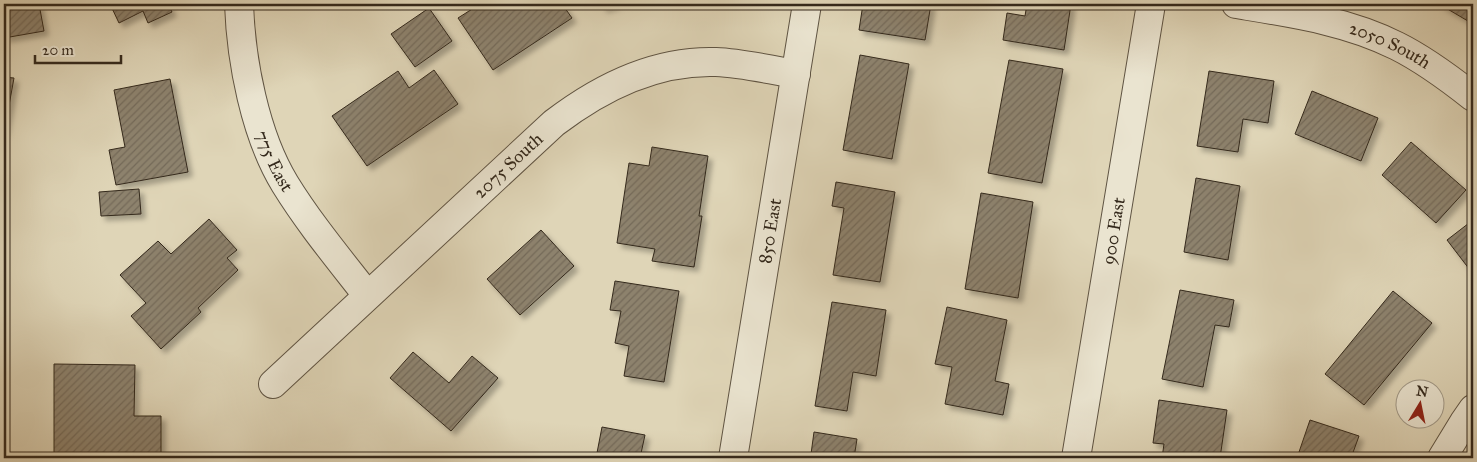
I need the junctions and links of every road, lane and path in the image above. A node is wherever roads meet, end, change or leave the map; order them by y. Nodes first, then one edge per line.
1 (239, 4) edge
2 (808, 4) edge
3 (1152, 4) edge
4 (1236, 4) edge
5 (796, 74) junction
6 (1473, 97) edge
7 (367, 295) junction
8 (273, 384) dead end
9 (1473, 409) edge
10 (733, 458) edge
11 (1076, 458) edge
12 (1442, 458) edge

1 - 7 street, 775 East
2 - 5 street, 850 East
3 - 11 street, 900 East
4 - 6 street, 2050 South
5 - 7 street, 2075 South
5 - 10 street, 850 East
7 - 8 street, 2075 South
9 - 12 street

